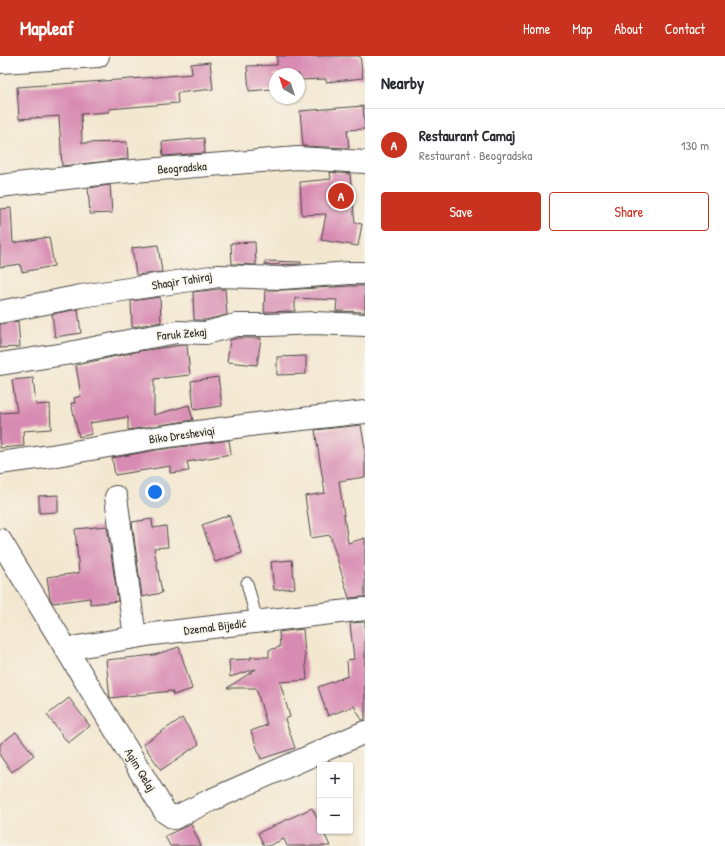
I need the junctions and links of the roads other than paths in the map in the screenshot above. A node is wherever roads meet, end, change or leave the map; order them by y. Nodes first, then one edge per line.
1 (98, 56) edge
2 (0, 62) edge
3 (365, 162) edge
4 (0, 186) edge
5 (365, 273) edge
6 (0, 312) edge
7 (365, 325) edge
8 (0, 364) edge
9 (365, 412) edge
10 (0, 463) edge
11 (116, 497) dead end
12 (0, 540) edge
13 (247, 583) dead end
14 (365, 609) edge
15 (257, 621) junction
16 (135, 638) junction
17 (66, 649) junction
18 (365, 732) edge

1 - 2 street
3 - 4 street, Beogradska
5 - 6 street, Shaqir Tahiraj
7 - 8 street, Faruk Zekaj
9 - 10 street, Biko Dresheviqi
11 - 16 street
12 - 17 street, Agim Qelaj
13 - 15 lane
14 - 15 street, Dzemal Bijedić
15 - 16 street, Dzemal Bijedić
16 - 17 street, Dzemal Bijedić
17 - 18 street, Agim Qelaj

